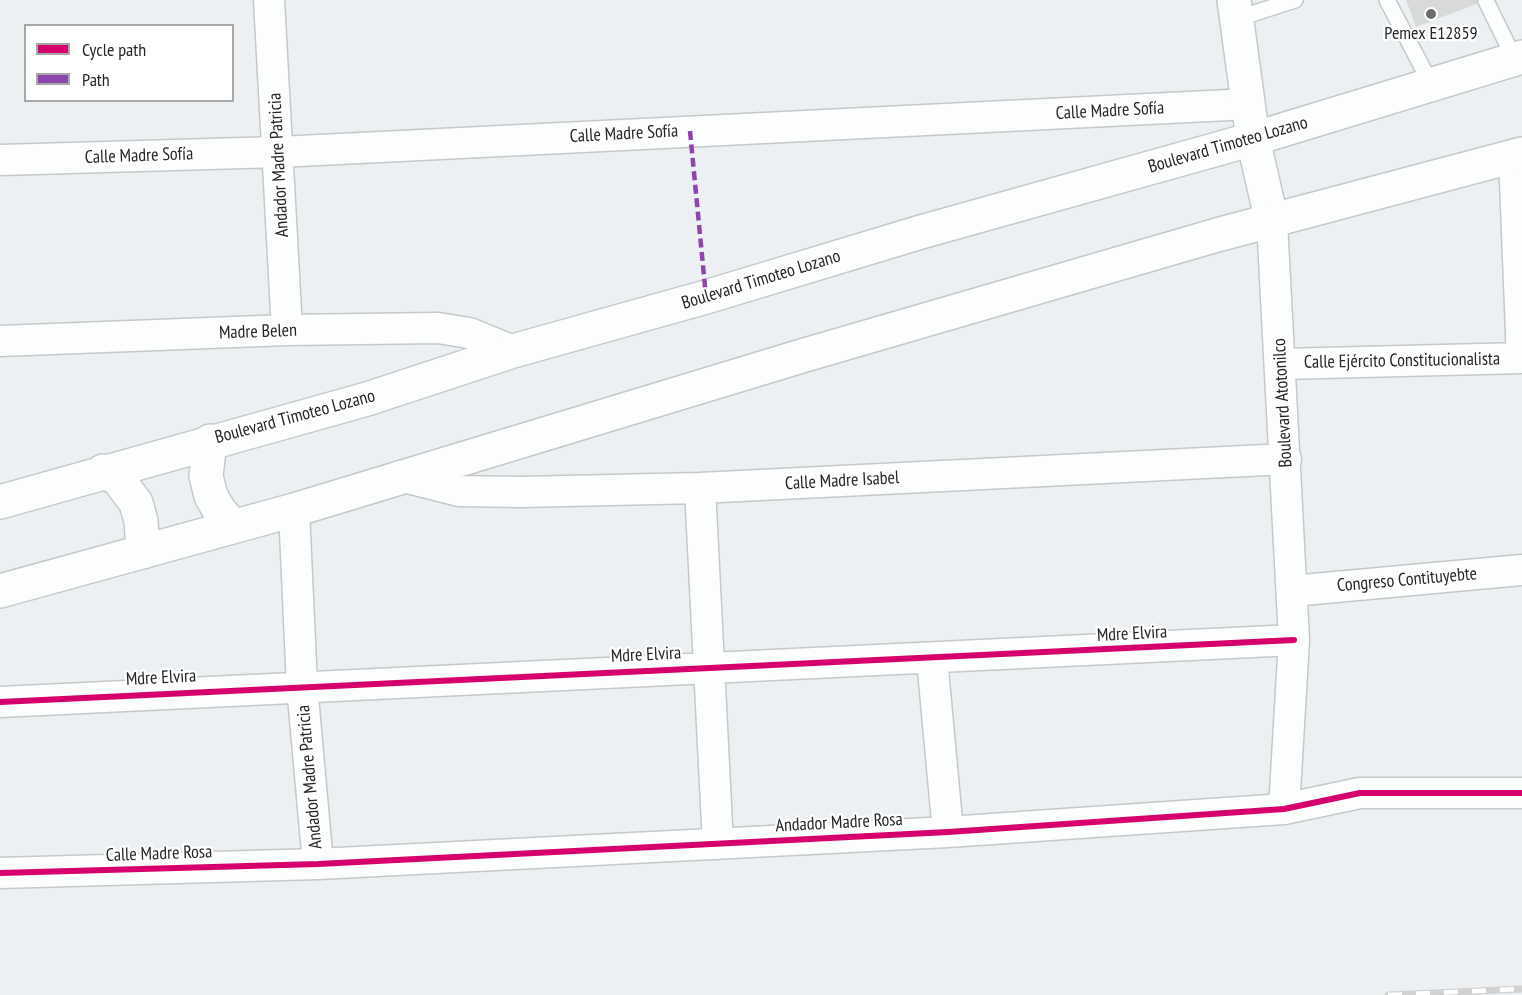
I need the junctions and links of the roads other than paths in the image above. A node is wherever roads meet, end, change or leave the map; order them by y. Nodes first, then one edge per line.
1 (269, 0) edge
2 (1295, 0) edge
3 (1387, 0) edge
4 (1486, 1) edge
5 (1235, 9) edge
6 (1518, 58) edge
7 (1431, 84) junction
8 (1249, 104) junction
9 (1253, 139) junction
10 (279, 152) junction
11 (1518, 156) edge
12 (0, 160) edge
13 (1272, 222) junction
14 (287, 330) junction
15 (0, 341) edge
16 (513, 351) junction
17 (1522, 358) edge
18 (1281, 364) junction
19 (210, 441) junction
20 (1286, 459) junction
21 (103, 471) junction
22 (400, 476) junction
23 (700, 488) junction
24 (0, 502) edge
25 (294, 510) junction
26 (233, 526) junction
27 (143, 552) junction
28 (1522, 570) edge
29 (0, 591) edge
30 (1292, 591) junction
31 (1294, 640) junction
32 (932, 659) junction
33 (710, 667) junction
34 (302, 686) junction
35 (0, 702) edge
36 (1522, 793) edge
37 (1284, 809) junction
38 (948, 832) junction
39 (718, 844) junction
40 (318, 864) junction
41 (0, 873) edge

1 - 10 street, Andador Madre Patricia
2 - 5 lane
3 - 7 lane
4 - 6 lane
5 - 8 main road, Boulevard Atotonilco
6 - 7 main road, Boulevard Timoteo Lozano
7 - 9 main road, Boulevard Timoteo Lozano
8 - 9 main road, Boulevard Atotonilco
8 - 10 street, Calle Madre Sofía
9 - 13 main road, Boulevard Atotonilco
9 - 16 main road, Boulevard Timoteo Lozano
10 - 12 street, Calle Madre Sofía
10 - 14 street, Andador Madre Patricia
11 - 13 main road
11 - 17 street
13 - 18 street, Boulevard Atotonilco
13 - 22 main road
14 - 15 street, Madre Belen
14 - 16 street, Madre Belen
16 - 19 main road, Boulevard Timoteo Lozano
17 - 18 street, Calle Ejército Constitucionalista
18 - 20 street, Boulevard Atotonilco
19 - 21 main road, Boulevard Timoteo Lozano
19 - 26 main road
20 - 23 street, Calle Madre Isabel
20 - 30 street, Boulevard Atotonilco
21 - 24 main road, Boulevard Timoteo Lozano
21 - 27 main road
22 - 23 street, Calle Madre Isabel
22 - 25 main road
23 - 33 street
25 - 26 main road
25 - 34 street, Andador Madre Patricia
26 - 27 main road
27 - 29 main road
28 - 30 street, Congreso Contituyebte
30 - 31 street, Boulevard Atotonilco
31 - 32 street, Mdre Elvira
31 - 37 street, Boulevard Atotonilco
32 - 33 street, Mdre Elvira
32 - 38 street
33 - 34 street, Mdre Elvira
33 - 39 street
34 - 35 street, Mdre Elvira
34 - 40 street, Andador Madre Patricia
36 - 37 street, Andador Madre Rosa
37 - 38 street, Andador Madre Rosa
38 - 39 street, Andador Madre Rosa
39 - 40 street, Andador Madre Rosa
40 - 41 street, Calle Madre Rosa

